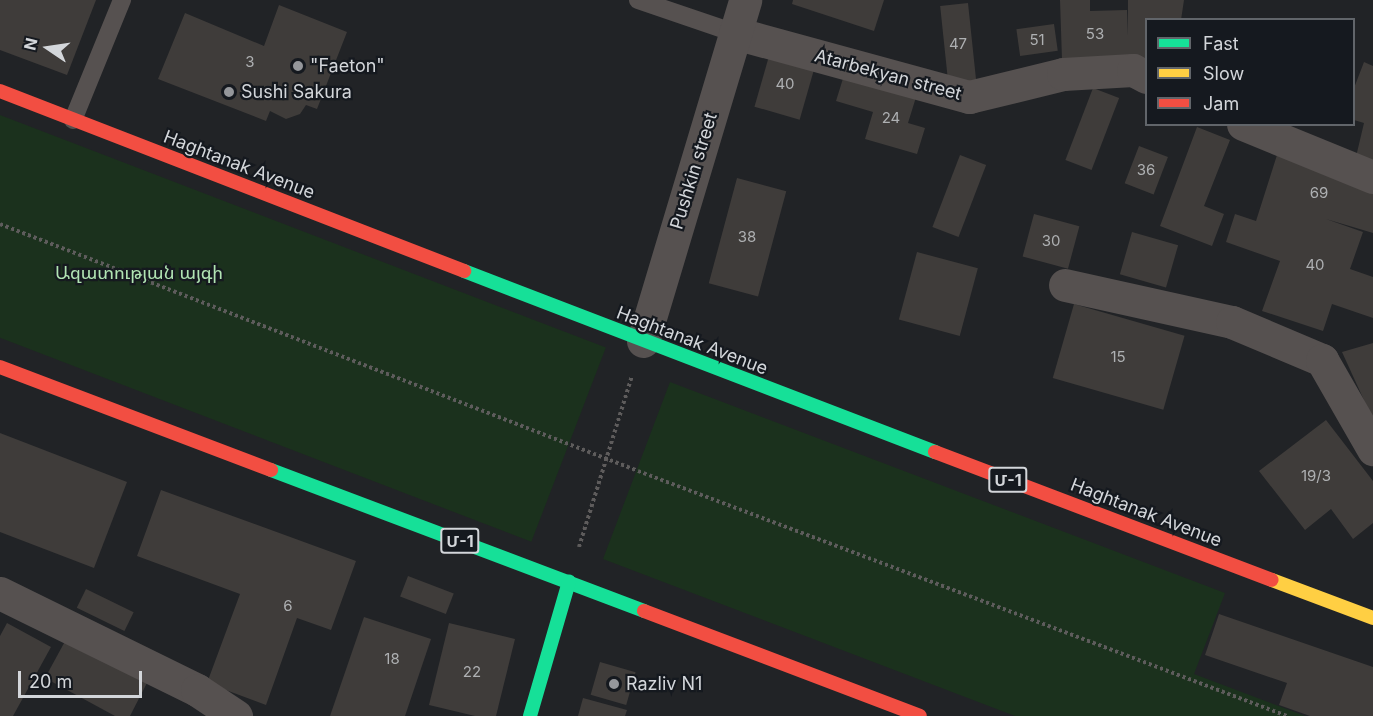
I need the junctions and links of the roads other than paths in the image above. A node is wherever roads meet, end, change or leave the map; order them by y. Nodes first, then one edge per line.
1 (122, 0) edge
2 (638, 0) edge
3 (745, 0) edge
4 (735, 33) junction
5 (1145, 76) edge
6 (0, 91) edge
7 (73, 120) junction
8 (1247, 126) edge
9 (1373, 177) edge
10 (1065, 285) dead end
11 (643, 341) junction
12 (0, 367) edge
13 (1373, 449) edge
14 (569, 582) junction
15 (0, 593) edge
16 (1373, 618) edge
17 (236, 716) edge
18 (530, 716) edge
19 (920, 716) edge

1 - 7 lane
2 - 4 lane
3 - 4 street, Pushkin street
4 - 5 street, Atarbekyan street
4 - 11 street, Pushkin street
6 - 7 main road, Haghtanak Avenue / Մ-1
7 - 11 main road, Haghtanak Avenue / Մ-1
8 - 9 street
10 - 13 street
11 - 16 main road, Haghtanak Avenue / Մ-1
12 - 14 main road, Մ-1
14 - 18 main road
14 - 19 main road, Մ-1
15 - 17 street

